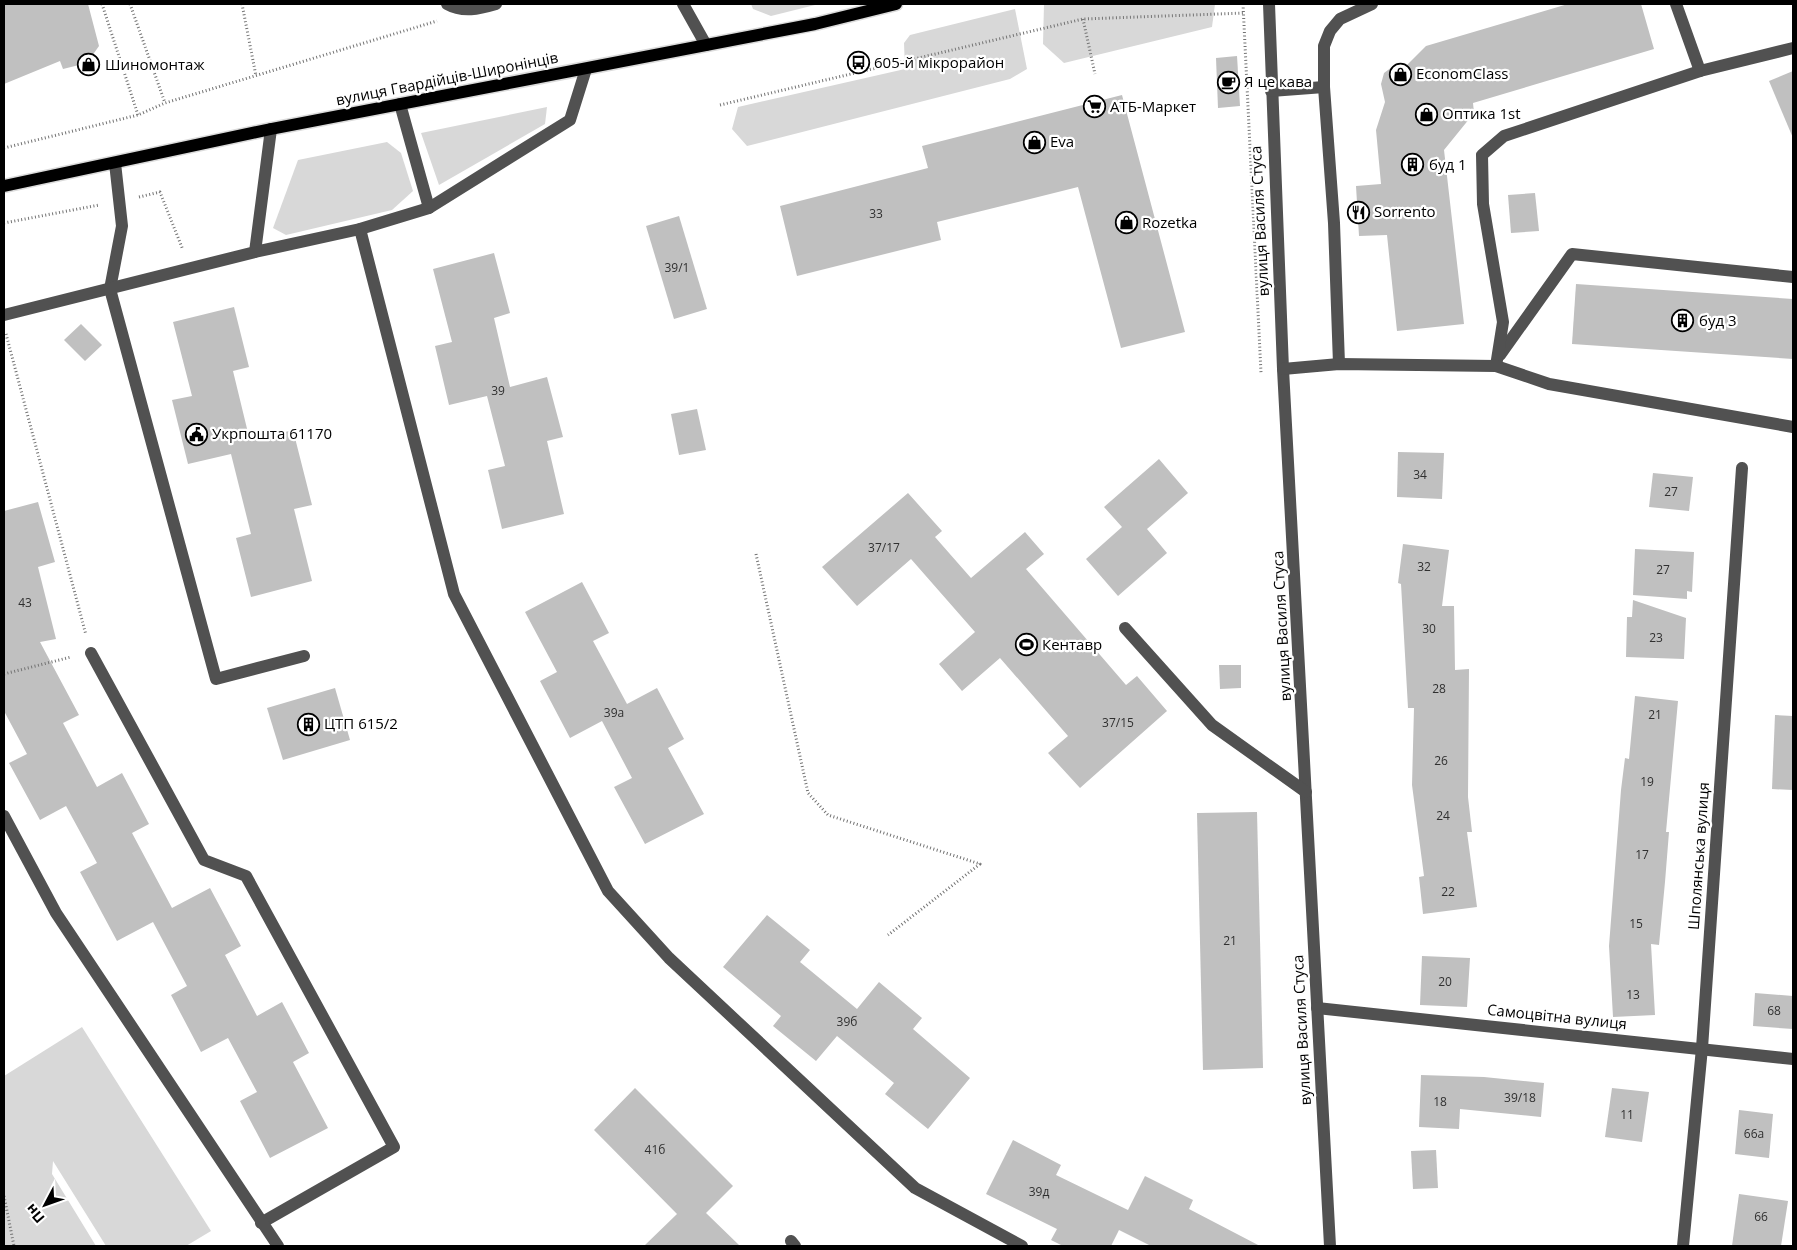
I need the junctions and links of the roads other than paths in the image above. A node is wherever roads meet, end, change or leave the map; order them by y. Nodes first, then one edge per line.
1 (447, 4) edge
2 (496, 4) edge
3 (683, 4) edge
4 (896, 4) edge
5 (1269, 4) edge
6 (1372, 4) edge
7 (1676, 4) edge
8 (706, 45) junction
9 (1793, 48) edge
10 (586, 69) junction
11 (1700, 71) junction
12 (1324, 88) junction
13 (1271, 91) junction
14 (400, 104) junction
15 (271, 129) junction
16 (115, 163) junction
17 (4, 186) edge
18 (429, 208) junction
19 (360, 229) junction
20 (256, 252) junction
21 (1793, 277) edge
22 (110, 289) junction
23 (4, 315) edge
24 (1497, 361) junction
25 (1339, 364) junction
26 (1283, 369) junction
27 (1793, 427) edge
28 (1742, 468) dead end
29 (1125, 628) dead end
30 (91, 653) road end
31 (304, 656) dead end
32 (1306, 792) junction
33 (4, 816) edge
34 (1317, 1008) junction
35 (1702, 1048) junction
36 (1793, 1059) edge
37 (260, 1224) junction
38 (278, 1246) edge
39 (1022, 1246) edge
40 (1330, 1246) edge
41 (1683, 1246) edge

1 - 2 street
3 - 8 street
4 - 8 main road, вулиця Гвардійців-Широнінців
5 - 13 street, вулиця Василя Стуса
6 - 12 street
7 - 11 street
8 - 10 main road, вулиця Гвардійців-Широнінців
9 - 11 street
10 - 14 main road, вулиця Гвардійців-Широнінців
10 - 18 street
11 - 24 street
12 - 13 street
12 - 25 street
13 - 26 street, вулиця Василя Стуса
14 - 15 main road, вулиця Гвардійців-Широнінців
14 - 18 street
15 - 16 main road, вулиця Гвардійців-Широнінців
15 - 20 street
16 - 17 main road, вулиця Гвардійців-Широнінців
16 - 22 street
18 - 19 street
19 - 20 street
19 - 39 street
20 - 22 street
21 - 24 street
22 - 23 street
22 - 31 street
24 - 25 street
24 - 27 street
25 - 26 street
26 - 32 street, вулиця Василя Стуса
28 - 35 street, Шполянська вулиця
29 - 32 street
30 - 37 street
32 - 34 street, вулиця Василя Стуса
33 - 37 street
34 - 35 street, Самоцвітна вулиця
34 - 40 street, вулиця Василя Стуса
35 - 36 street, Самоцвітна вулиця
35 - 41 street, Шполянська вулиця
37 - 38 street

